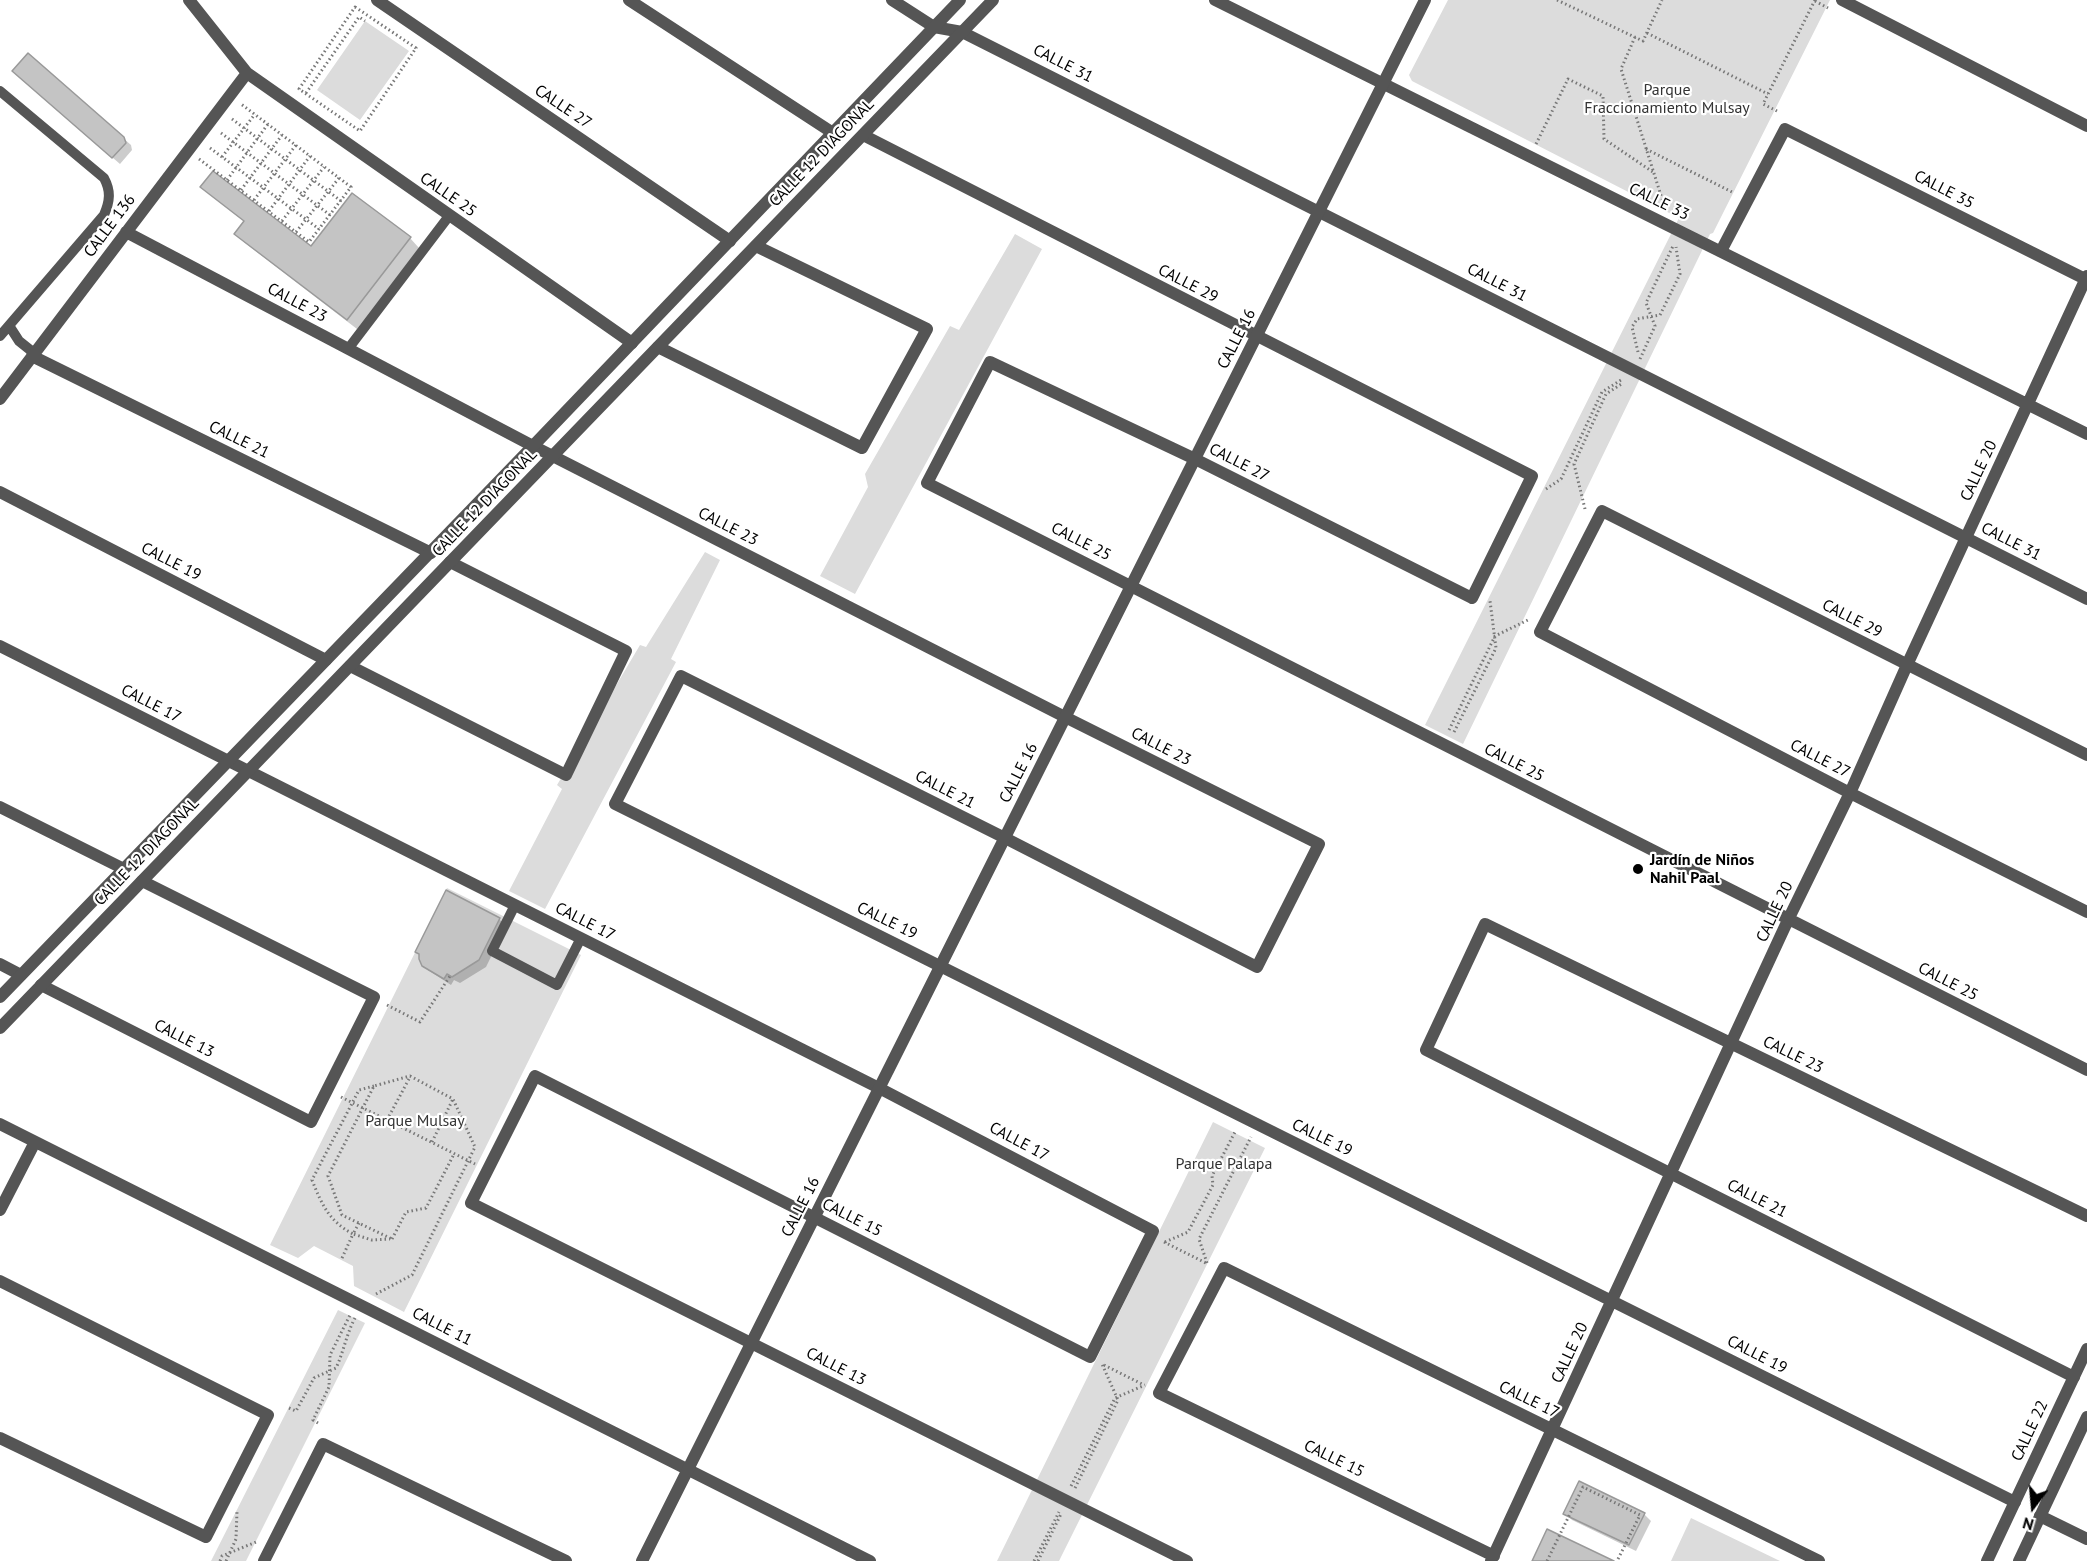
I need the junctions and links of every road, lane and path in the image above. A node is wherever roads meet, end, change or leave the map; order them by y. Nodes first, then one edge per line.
1 (189, 0) edge
2 (377, 0) edge
3 (629, 0) edge
4 (892, 0) edge
5 (960, 0) edge
6 (993, 0) edge
7 (1215, 0) edge
8 (1425, 0) edge
9 (1557, 0) edge
10 (1662, 0) edge
11 (1842, 0) edge
12 (1815, 1) edge
13 (1828, 8) dead end
14 (365, 21) dead end
15 (934, 27) junction
16 (962, 32) junction
17 (1647, 33) junction
18 (1635, 37) junction
19 (247, 73) junction
20 (1383, 85) junction
21 (311, 86) junction
22 (317, 90) dead end
23 (0, 91) edge
24 (306, 93) junction
25 (1768, 94) junction
26 (238, 101) dead end
27 (1777, 111) dead end
28 (255, 114) junction
29 (227, 116) dead end
30 (268, 124) junction
31 (2087, 126) edge
32 (244, 128) junction
33 (217, 130) dead end
34 (833, 133) junction
35 (282, 135) junction
36 (863, 135) junction
37 (257, 138) junction
38 (233, 142) junction
39 (206, 145) dead end
40 (296, 145) junction
41 (1534, 148) dead end
42 (271, 149) junction
43 (1646, 149) junction
44 (247, 152) junction
45 (310, 156) junction
46 (197, 157) dead end
47 (222, 157) junction
48 (285, 159) junction
49 (261, 163) junction
50 (236, 167) junction
51 (324, 167) junction
52 (299, 170) junction
53 (1653, 172) junction
54 (275, 174) junction
55 (250, 178) junction
56 (339, 178) junction
57 (227, 180) junction
58 (314, 180) junction
59 (289, 184) junction
60 (264, 188) junction
61 (240, 190) junction
62 (328, 191) junction
63 (303, 194) junction
64 (1735, 194) dead end
65 (278, 198) junction
66 (254, 200) junction
67 (341, 201) junction
68 (317, 206) junction
69 (292, 209) junction
70 (269, 211) junction
71 (1319, 212) junction
72 (330, 215) junction
73 (1667, 215) dead end
74 (449, 216) junction
75 (306, 220) junction
76 (282, 221) junction
77 (319, 229) junction
78 (126, 232) junction
79 (296, 232) junction
80 (730, 241) junction
81 (756, 246) junction
82 (1721, 251) junction
83 (2086, 279) edge
84 (1651, 316) junction
85 (10, 327) junction
86 (0, 336) edge
87 (1256, 337) junction
88 (632, 343) junction
89 (658, 347) junction
90 (348, 349) junction
91 (1638, 352) dead end
92 (33, 355) junction
93 (1640, 359) dead end
94 (0, 399) edge
95 (2028, 404) junction
96 (2087, 434) edge
97 (533, 446) junction
98 (553, 456) junction
99 (1195, 459) junction
100 (927, 483) joint
101 (1546, 489) dead end
102 (0, 492) edge
103 (1586, 509) dead end
104 (1966, 538) junction
105 (431, 552) junction
106 (450, 562) junction
107 (1131, 586) junction
108 (1472, 598) joint
109 (2087, 598) edge
110 (1490, 601) dead end
111 (1532, 618) dead end
112 (1540, 632) joint
113 (1495, 636) junction
114 (0, 646) edge
115 (326, 660) junction
116 (1907, 665) junction
117 (350, 666) junction
118 (681, 676) joint
119 (1065, 717) junction
120 (1447, 734) dead end
121 (1452, 737) dead end
122 (2087, 755) edge
123 (229, 761) junction
124 (248, 771) junction
125 (1850, 793) junction
126 (0, 807) edge
127 (1005, 838) junction
128 (124, 869) junction
129 (142, 881) junction
130 (515, 905) junction
131 (2087, 912) edge
132 (1788, 920) junction
133 (581, 938) junction
134 (0, 964) edge
135 (940, 966) junction
136 (1257, 967) joint
137 (21, 975) junction
138 (450, 976) dead end
139 (41, 985) junction
140 (0, 997) edge
141 (387, 1005) dead end
142 (0, 1028) edge
143 (1731, 1044) junction
144 (1426, 1050) joint
145 (2087, 1070) edge
146 (410, 1076) junction
147 (374, 1086) junction
148 (879, 1088) junction
149 (341, 1097) dead end
150 (453, 1099) junction
151 (352, 1103) junction
152 (363, 1108) junction
153 (387, 1120) junction
154 (0, 1124) edge
155 (1236, 1130) dead end
156 (1251, 1137) dead end
157 (34, 1142) junction
158 (432, 1143) junction
159 (454, 1154) junction
160 (468, 1161) junction
161 (479, 1166) dead end
162 (1671, 1174) junction
163 (471, 1203) joint
164 (0, 1210) edge
165 (2087, 1216) edge
166 (814, 1217) junction
167 (358, 1223) junction
168 (353, 1234) junction
169 (392, 1239) junction
170 (342, 1258) dead end
171 (1224, 1268) joint
172 (0, 1281) edge
173 (376, 1294) dead end
174 (1612, 1301) junction
175 (352, 1311) dead end
176 (357, 1313) dead end
177 (751, 1343) junction
178 (2087, 1348) edge
179 (1090, 1357) joint
180 (329, 1371) junction
181 (2074, 1377) junction
182 (1117, 1397) junction
183 (290, 1408) dead end
184 (2087, 1417) edge
185 (318, 1423) dead end
186 (1552, 1430) junction
187 (0, 1438) edge
188 (688, 1468) junction
189 (1071, 1492) dead end
190 (2015, 1502) junction
191 (237, 1511) dead end
192 (1060, 1513) dead end
193 (2040, 1516) junction
194 (2087, 1539) edge
195 (258, 1542) dead end
196 (229, 1553) junction
197 (1493, 1558) edge
198 (220, 1561) edge
199 (226, 1561) edge
200 (264, 1561) edge
201 (566, 1561) edge
202 (642, 1561) edge
203 (870, 1561) edge
204 (1036, 1561) edge
205 (1187, 1561) edge
206 (1547, 1561) edge
207 (1617, 1561) edge
208 (1819, 1561) edge
209 (1987, 1561) edge
210 (2019, 1561) edge

1 - 19 street, CALLE 25
2 - 80 street, CALLE 27
3 - 34 street
4 - 15 street, CALLE 31
5 - 15 street, CALLE 12 DIAGONAL
6 - 16 street, CALLE 12 DIAGONAL
7 - 20 street, CALLE 33
8 - 20 street, CALLE 16
9 - 18 path
10 - 17 path
11 - 31 street
12 - 13 path
12 - 25 path
14 - 21 path
15 - 16 street, CALLE 31
15 - 34 street, CALLE 12 DIAGONAL
16 - 36 street, CALLE 12 DIAGONAL
16 - 71 street, CALLE 31
17 - 18 path
17 - 25 path
18 - 43 path
19 - 74 street, CALLE 25
19 - 78 street, CALLE 136
20 - 71 street, CALLE 16
20 - 82 street, CALLE 33
21 - 22 path
21 - 24 path
23 - 85 lane
24 - 24 path
25 - 27 path
26 - 28 path
28 - 30 path
28 - 32 path
29 - 32 path
30 - 35 path
30 - 37 path
32 - 37 path
32 - 38 path
33 - 38 path
34 - 80 street, CALLE 12 DIAGONAL
35 - 40 path
35 - 42 path
36 - 81 street, CALLE 12 DIAGONAL
36 - 87 street, CALLE 29
37 - 42 path
37 - 44 path
38 - 44 path
38 - 47 path
39 - 47 path
40 - 45 path
40 - 48 path
41 - 53 path
42 - 48 path
42 - 49 path
43 - 53 path
43 - 64 path
44 - 49 path
44 - 50 path
45 - 51 path
45 - 52 path
46 - 57 path
47 - 50 path
48 - 52 path
48 - 54 path
49 - 54 path
49 - 55 path
50 - 55 path
50 - 57 path
51 - 56 path
51 - 58 path
52 - 58 path
52 - 59 path
53 - 73 path
54 - 59 path
54 - 60 path
55 - 60 path
55 - 61 path
56 - 62 path
56 - 67 path
57 - 61 path
58 - 62 path
58 - 63 path
59 - 63 path
59 - 65 path
60 - 65 path
60 - 66 path
61 - 66 path
62 - 67 path
62 - 68 path
63 - 68 path
63 - 69 path
65 - 69 path
65 - 70 path
66 - 70 path
67 - 72 path
68 - 72 path
68 - 75 path
69 - 75 path
69 - 76 path
70 - 76 path
71 - 87 street, CALLE 16
71 - 104 street, CALLE 31
72 - 77 path
74 - 88 street, CALLE 25
74 - 90 lane
75 - 77 path
75 - 79 path
76 - 79 path
77 - 79 path
78 - 90 street, CALLE 23
78 - 92 street, CALLE 136
80 - 88 street, CALLE 12 DIAGONAL
81 - 89 street, CALLE 12 DIAGONAL
81 - 89 street
82 - 83 street, CALLE 35
82 - 95 street, CALLE 33
83 - 95 street, CALLE 20
84 - 84 path
84 - 91 path
84 - 93 path
85 - 86 lane
85 - 92 lane
87 - 99 street, CALLE 16
87 - 108 street, CALLE 29
88 - 97 street, CALLE 12 DIAGONAL
89 - 98 street, CALLE 12 DIAGONAL
90 - 97 street, CALLE 23
92 - 94 street, CALLE 136
92 - 105 street, CALLE 21
95 - 96 street, CALLE 33
95 - 104 street, CALLE 20
97 - 98 street, CALLE 23
97 - 105 street, CALLE 12 DIAGONAL
98 - 106 street, CALLE 12 DIAGONAL
98 - 119 street, CALLE 23
99 - 100 street, CALLE 27
99 - 107 street, CALLE 16
99 - 108 street, CALLE 27
100 - 107 street, CALLE 25
101 - 103 path
102 - 115 street, CALLE 19
104 - 109 street, CALLE 31
104 - 116 street, CALLE 20
105 - 115 street, CALLE 12 DIAGONAL
106 - 117 street, CALLE 12 DIAGONAL
106 - 117 street
107 - 119 street, CALLE 16
107 - 132 street, CALLE 25
110 - 113 path
111 - 113 path
112 - 116 street, CALLE 29
112 - 125 street, CALLE 27
113 - 120 path
113 - 121 path
114 - 123 street, CALLE 17
115 - 123 street, CALLE 12 DIAGONAL
116 - 122 street, CALLE 29
116 - 125 street, CALLE 20
117 - 124 street, CALLE 12 DIAGONAL
118 - 127 street, CALLE 21
118 - 135 street, CALLE 19
119 - 127 street, CALLE 16
119 - 136 street, CALLE 23
123 - 124 street, CALLE 17
123 - 128 street, CALLE 12 DIAGONAL
124 - 129 street, CALLE 12 DIAGONAL
124 - 130 street, CALLE 17
125 - 131 street, CALLE 27
125 - 132 street, CALLE 20
126 - 128 street
127 - 135 street, CALLE 16
127 - 136 street, CALLE 21
128 - 137 street, CALLE 12 DIAGONAL
129 - 139 street, CALLE 12 DIAGONAL
129 - 139 street, CALLE 13
130 - 133 street, CALLE 17
130 - 133 lane
132 - 143 street, CALLE 20
132 - 145 street, CALLE 25
133 - 148 street, CALLE 17
134 - 137 street
135 - 148 street, CALLE 16
135 - 174 street, CALLE 19
137 - 140 street, CALLE 12 DIAGONAL
138 - 141 path
139 - 142 street, CALLE 12 DIAGONAL
143 - 144 street, CALLE 23
143 - 162 street, CALLE 20
143 - 165 street, CALLE 23
144 - 162 street, CALLE 21
146 - 147 path
146 - 150 path
146 - 153 path
147 - 151 path
147 - 152 path
148 - 166 street, CALLE 16
148 - 179 street, CALLE 17
149 - 151 path
150 - 158 path
150 - 160 path
151 - 152 path
151 - 168 path
152 - 153 path
152 - 167 path
153 - 158 path
154 - 157 street, CALLE 11
155 - 156 path
157 - 164 street
157 - 188 street, CALLE 11
158 - 159 path
159 - 160 path
159 - 169 path
160 - 161 path
160 - 173 path
162 - 174 street, CALLE 20
162 - 181 street, CALLE 21
163 - 166 street, CALLE 15
163 - 177 street, CALLE 13
166 - 177 street, CALLE 16
166 - 179 street, CALLE 15
167 - 168 path
167 - 169 path
168 - 169 path
168 - 170 path
171 - 186 street, CALLE 17
171 - 197 street, CALLE 15
172 - 187 street
174 - 186 street, CALLE 20
174 - 190 street, CALLE 19
175 - 180 path
176 - 180 path
177 - 188 street, CALLE 16
177 - 205 street, CALLE 13
178 - 181 street, CALLE 22
180 - 183 path
180 - 185 path
181 - 190 street, CALLE 22
182 - 182 path
182 - 189 path
184 - 193 street
186 - 197 street, CALLE 20
186 - 208 street, CALLE 17
188 - 202 street, CALLE 16
188 - 203 street, CALLE 11
190 - 209 street, CALLE 22
191 - 196 path
192 - 204 path
193 - 194 street
193 - 210 street
195 - 196 path
196 - 198 path
196 - 199 path
200 - 201 street
206 - 207 path

